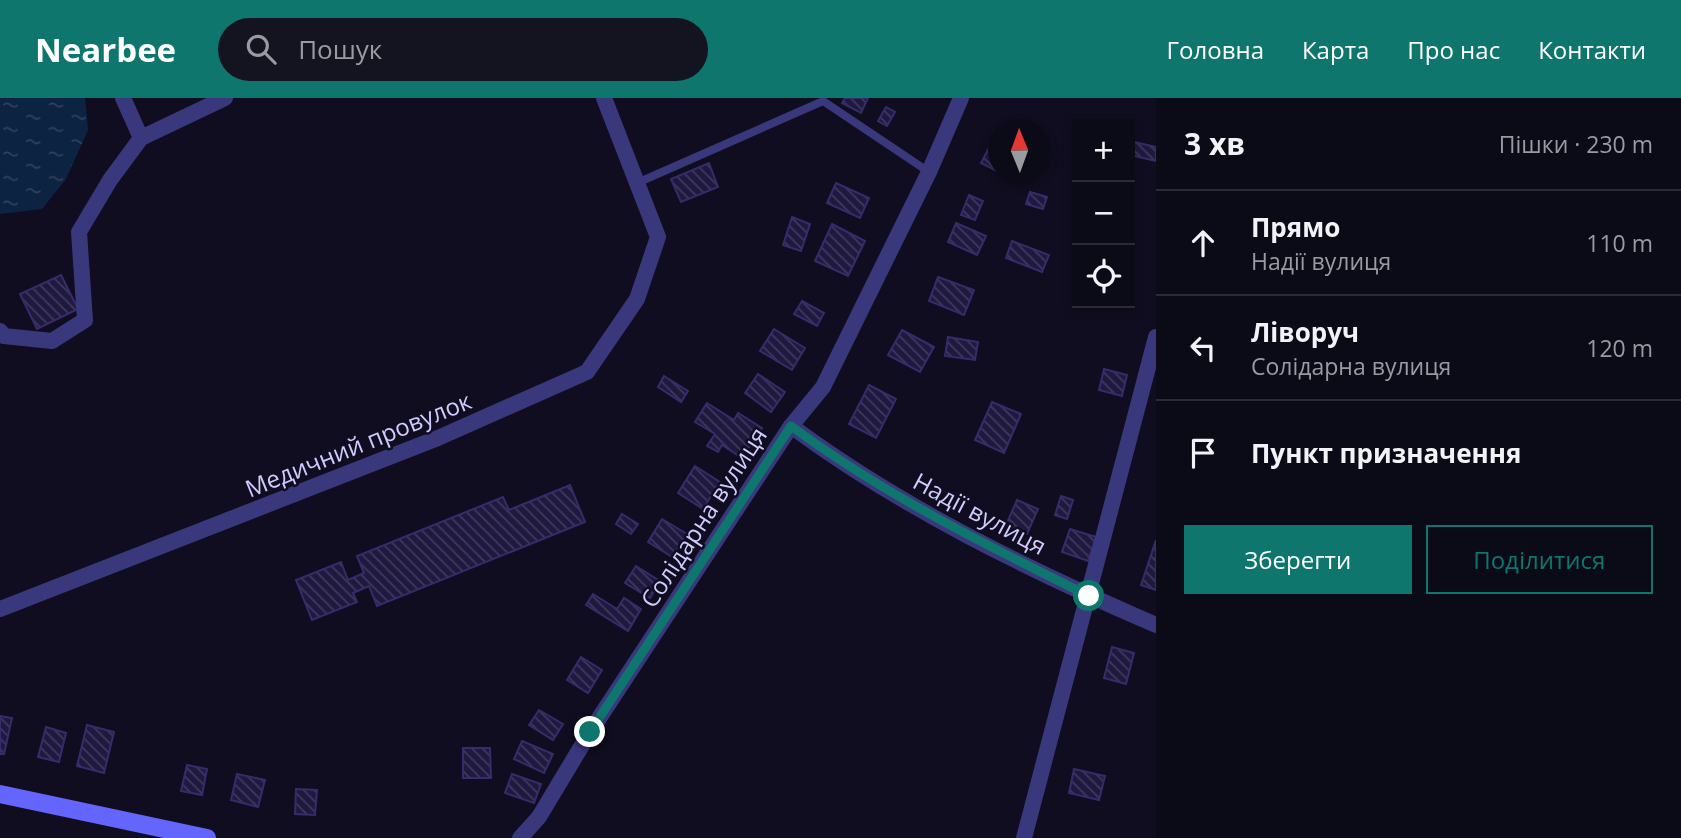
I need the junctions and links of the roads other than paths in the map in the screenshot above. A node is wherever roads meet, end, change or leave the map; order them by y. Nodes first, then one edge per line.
1 (123, 98) edge
2 (225, 98) edge
3 (604, 98) edge
4 (961, 98) edge
5 (141, 138) junction
6 (929, 172) junction
7 (637, 183) junction
8 (0, 331) edge
9 (1156, 337) edge
10 (1152, 369) edge
11 (791, 426) junction
12 (1089, 596) junction
13 (0, 609) edge
14 (1156, 625) edge
15 (0, 794) edge
16 (206, 838) edge
17 (520, 838) edge
18 (1024, 838) edge

1 - 5 street
2 - 5 street
3 - 7 street
4 - 6 street, Солідарна вулиця
5 - 8 street
6 - 7 lane
6 - 11 street, Солідарна вулиця
7 - 13 street, Медичний провулок
9 - 10 street
10 - 12 street
11 - 12 street, Надії вулиця
11 - 17 street, Солідарна вулиця
12 - 14 street, Надії вулиця
12 - 18 street
15 - 16 street

